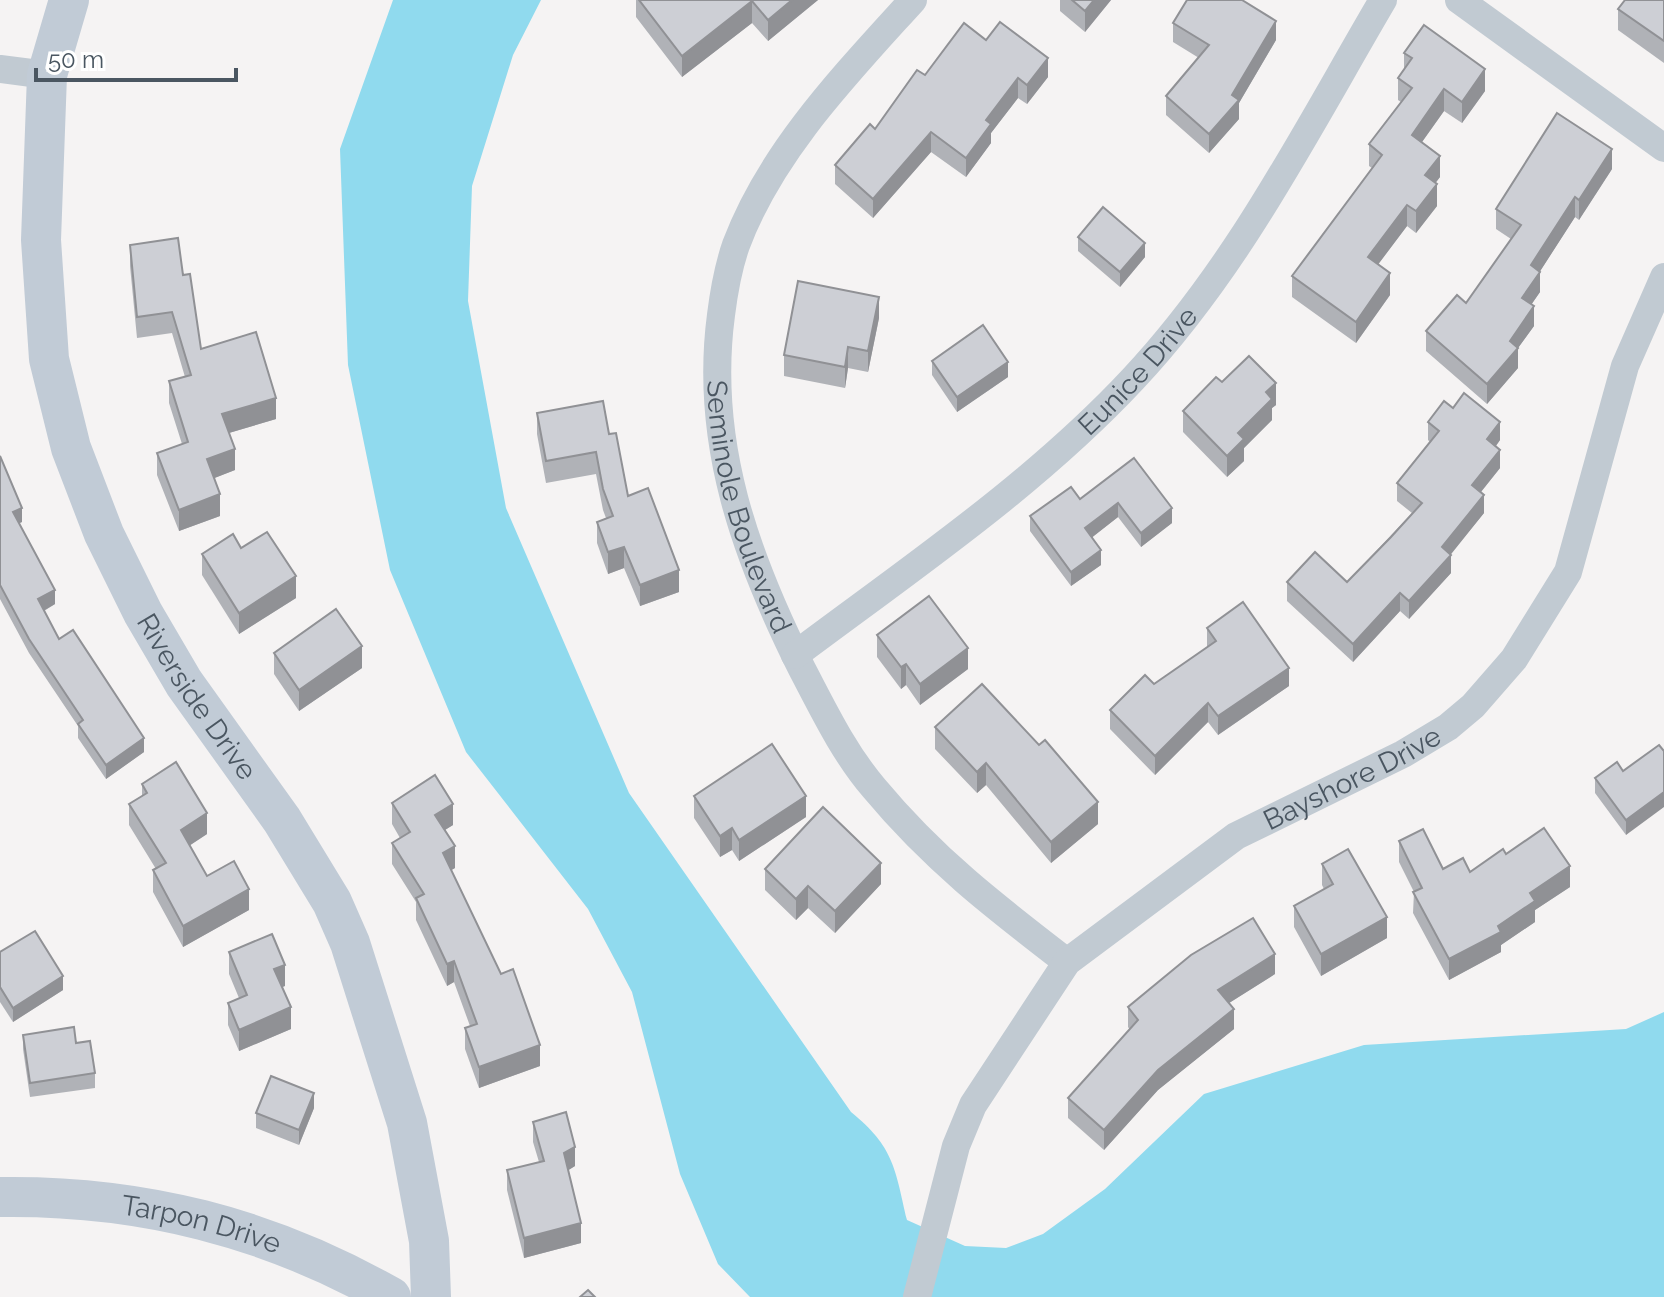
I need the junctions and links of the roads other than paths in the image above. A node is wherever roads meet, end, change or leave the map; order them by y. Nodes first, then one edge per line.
1 (69, 0) edge
2 (913, 0) edge
3 (1383, 0) edge
4 (1459, 0) edge
5 (0, 69) edge
6 (47, 75) junction
7 (1664, 148) edge
8 (1664, 277) edge
9 (795, 655) junction
10 (1067, 962) junction
11 (0, 1197) edge
12 (391, 1297) edge
13 (431, 1297) edge
14 (917, 1297) edge

1 - 6 street, Riverside Drive
2 - 9 street, Seminole Boulevard
3 - 9 street, Eunice Drive
4 - 7 street
5 - 6 street
6 - 13 street, Riverside Drive
8 - 10 street, Bayshore Drive
9 - 10 street, Seminole Boulevard
10 - 14 street, Bayshore Drive
11 - 12 street, Tarpon Drive

